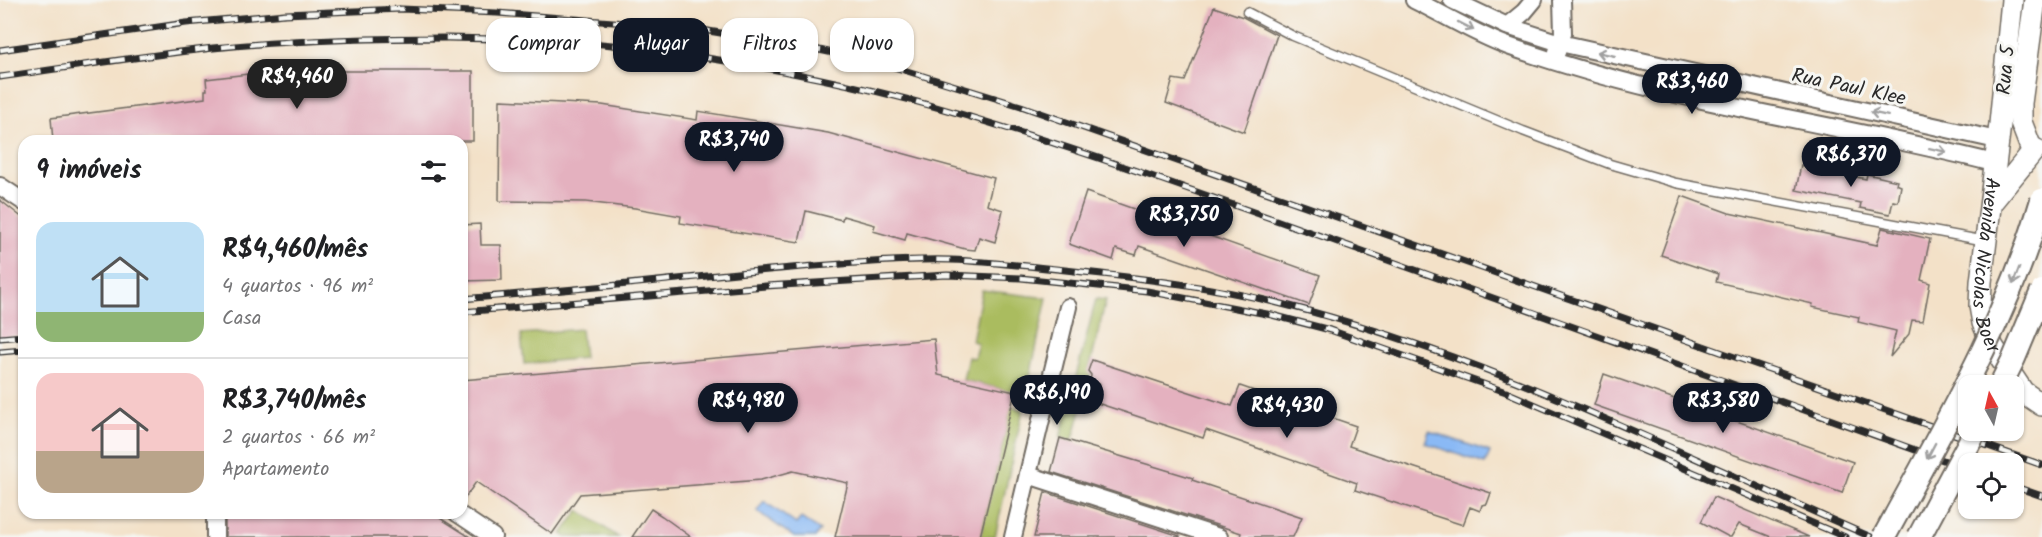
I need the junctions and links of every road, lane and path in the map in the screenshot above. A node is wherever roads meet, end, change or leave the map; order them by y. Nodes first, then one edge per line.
1 (1414, 0) edge
2 (1452, 0) edge
3 (1534, 0) edge
4 (1562, 0) edge
5 (2012, 0) edge
6 (2035, 0) edge
7 (1247, 12) dead end
8 (1507, 26) junction
9 (1560, 43) junction
10 (1554, 61) junction
11 (1997, 140) junction
12 (2036, 149) edge
13 (1994, 162) junction
14 (0, 186) edge
15 (18, 198) edge
16 (2042, 200) edge
17 (1991, 202) junction
18 (1986, 241) junction
19 (2042, 291) edge
20 (1068, 307) dead end
21 (2006, 375) edge
22 (2032, 388) edge
23 (2042, 405) edge
24 (1970, 441) edge
25 (1028, 475) junction
26 (216, 519) edge
27 (467, 519) edge
28 (215, 537) edge
29 (493, 537) edge
30 (1013, 537) edge
31 (1218, 537) edge
32 (1884, 537) edge
33 (1919, 537) edge

1 -> 10 street
2 - 8 street, Rua Paul Klee
3 - 8 street
4 - 9 street
5 - 11 street, Rua 5
6 - 12 street
7 - 18 lane
8 - 9 street, Rua Paul Klee
9 - 10 street
11 -> 9 street, Rua Paul Klee
10 -> 13 street
11 - 12 street
11 - 13 street, Avenida Nicolas Boer
12 - 17 street
13 - 17 street, Avenida Nicolas Boer
14 - 15 street
16 -> 32 main road, bridge
17 - 18 street, Avenida Nicolas Boer
18 - 22 street, Avenida Nicolas Boer
19 - 21 main road, bridge
20 - 25 street
22 - 23 street, Avenida Nicolas Boer
24 - 33 main road, bridge
25 - 30 street
25 - 31 street
26 - 28 street
27 - 29 street

